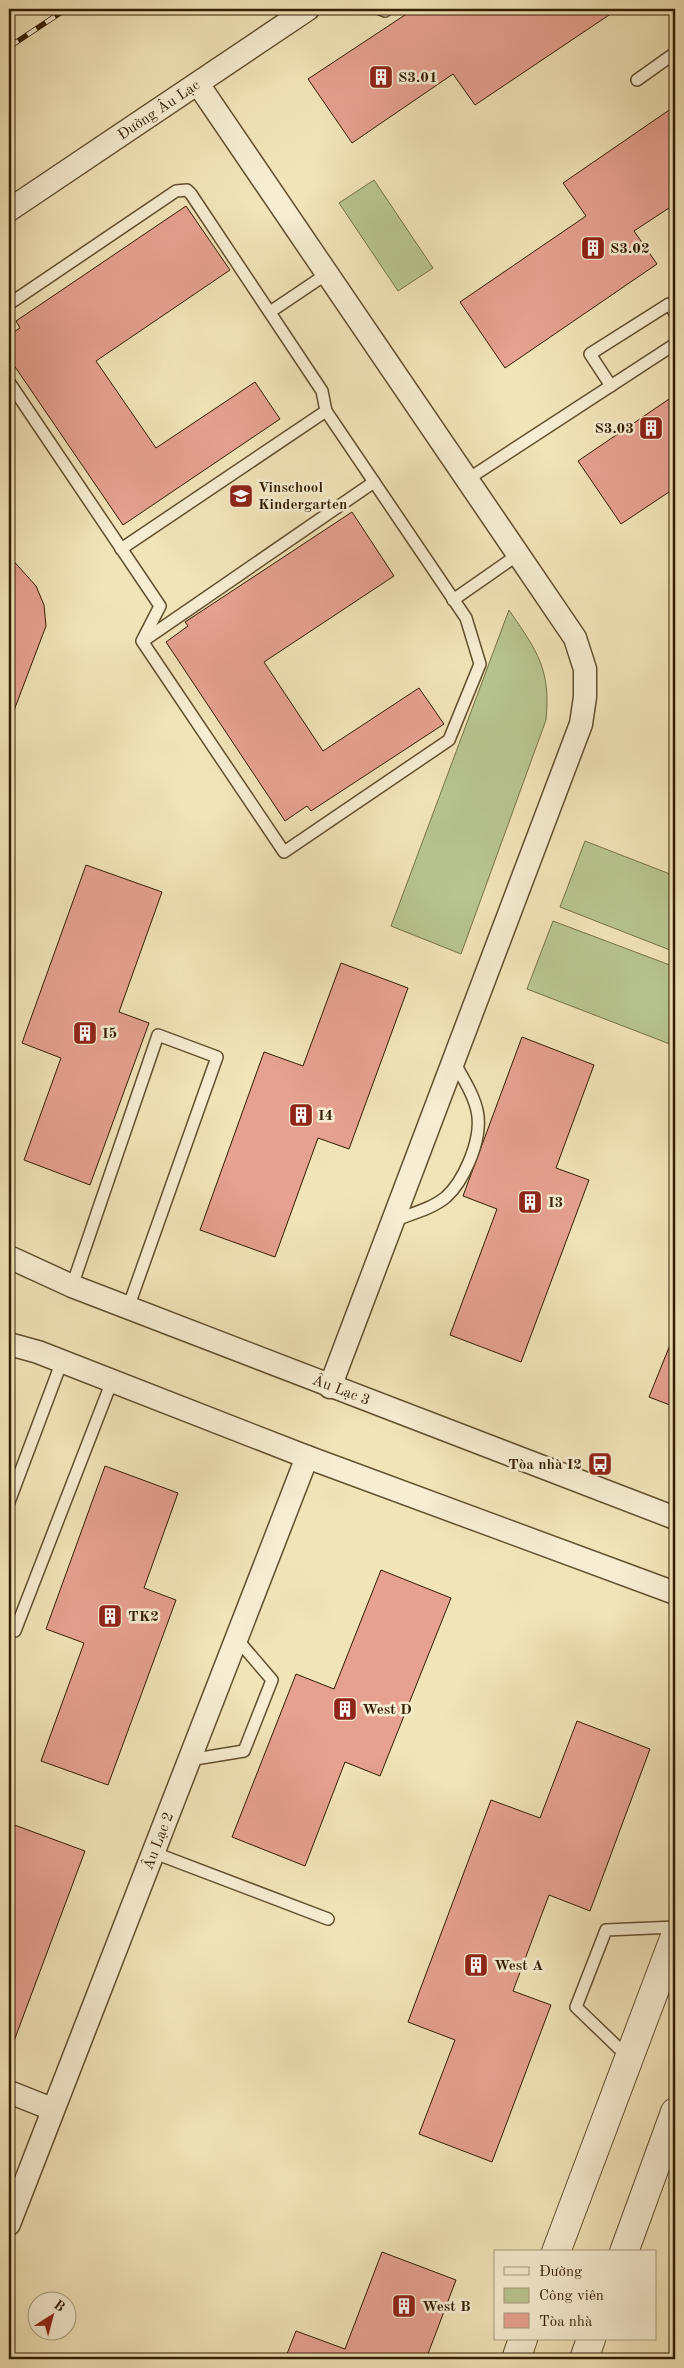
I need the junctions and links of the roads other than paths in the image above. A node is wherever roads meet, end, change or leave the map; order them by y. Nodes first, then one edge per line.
1 (308, 9) edge
2 (380, 9) edge
3 (387, 9) edge
4 (675, 53) edge
5 (637, 80) dead end
6 (198, 84) junction
7 (9, 210) edge
8 (328, 273) junction
9 (9, 304) edge
10 (270, 312) junction
11 (675, 314) edge
12 (675, 344) edge
13 (9, 382) edge
14 (611, 386) junction
15 (326, 411) junction
16 (468, 479) junction
17 (374, 482) junction
18 (121, 549) junction
19 (519, 554) junction
20 (453, 600) junction
21 (142, 641) junction
22 (454, 1062) junction
23 (393, 1221) junction
24 (9, 1257) edge
25 (72, 1286) junction
26 (128, 1308) junction
27 (9, 1344) edge
28 (62, 1361) junction
29 (112, 1381) junction
30 (330, 1387) junction
31 (307, 1457) junction
32 (9, 1502) edge
33 (675, 1518) edge
34 (675, 1593) edge
35 (9, 1629) edge
36 (236, 1638) junction
37 (189, 1760) junction
38 (152, 1852) junction
39 (328, 1919) dead end
40 (675, 1927) edge
41 (675, 1936) edge
42 (630, 2058) junction
43 (9, 2092) edge
44 (52, 2109) junction
45 (675, 2112) edge
46 (9, 2224) edge
47 (557, 2250) edge
48 (625, 2250) edge
49 (523, 2340) edge
50 (591, 2340) edge
51 (516, 2359) edge
52 (584, 2359) edge

1 - 6 street, Đường Âu Lạc
2 - 3 lane
4 - 5 lane
6 - 7 street, Đường Âu Lạc
6 - 8 street
8 - 10 lane
8 - 16 street
9 - 10 lane
10 - 15 lane
11 - 14 lane
12 - 14 lane
13 - 18 lane
14 - 16 lane
15 - 17 lane
15 - 18 lane
16 - 19 street
17 - 20 lane
17 - 21 lane
18 - 21 lane
19 - 20 lane
19 - 22 street
20 - 21 lane
22 - 23 street
22 - 23 lane
23 - 30 street
24 - 25 street, Âu Lạc 3
25 - 26 street, Âu Lạc 3
25 - 26 lane
26 - 30 street, Âu Lạc 3
27 - 28 street
28 - 29 street
28 - 32 lane
29 - 31 street
29 - 35 lane
30 - 33 street, Âu Lạc 3
31 - 34 street
31 - 36 street, Âu Lạc 2
36 - 37 street, Âu Lạc 2
36 - 37 lane
37 - 38 street, Âu Lạc 2
38 - 39 lane
38 - 44 street, Âu Lạc 2
40 - 42 lane
41 - 42 street
42 - 47 street
43 - 44 street
44 - 46 street, Âu Lạc 2
45 - 48 street
49 - 51 street
50 - 52 street

